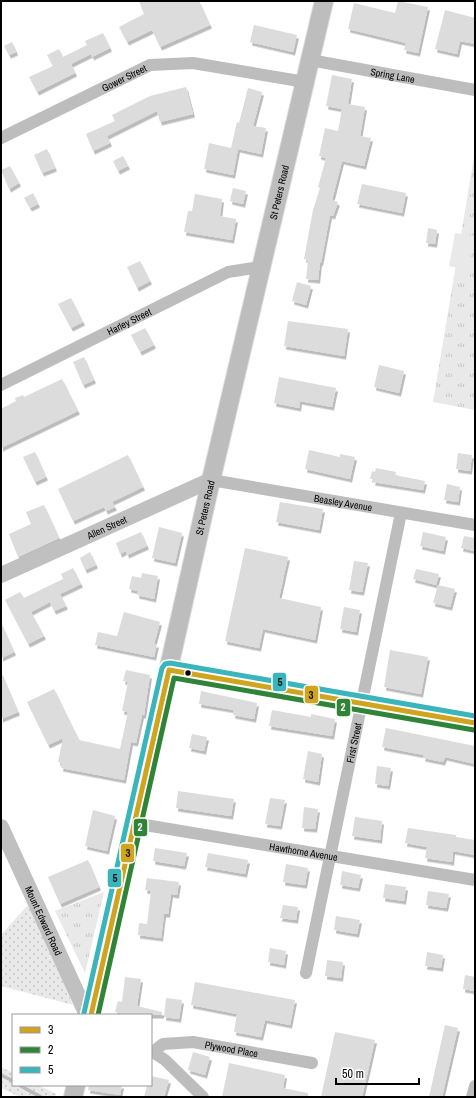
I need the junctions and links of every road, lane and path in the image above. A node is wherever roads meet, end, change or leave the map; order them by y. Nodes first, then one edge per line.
1 (324, 1) edge
2 (310, 60) junction
3 (305, 82) junction
4 (475, 90) edge
5 (1, 138) edge
6 (260, 267) junction
7 (1, 385) edge
8 (211, 480) junction
9 (401, 513) junction
10 (475, 525) edge
11 (1, 575) edge
12 (169, 670) junction
13 (362, 703) junction
14 (475, 723) edge
15 (133, 823) junction
16 (1, 827) edge
17 (330, 856) junction
18 (475, 880) edge
19 (306, 972) dead end
20 (87, 1014) edge
21 (91, 1014) edge
22 (152, 1051) edge
23 (312, 1063) dead end
24 (76, 1086) edge
25 (475, 1086) edge
26 (73, 1097) edge
27 (203, 1097) edge
28 (472, 1097) edge

1 - 2 main road, St Peters Road
2 - 3 main road, St Peters Road
2 - 4 street, Spring Lane
3 - 5 street, Gower Street
3 - 6 main road, St Peters Road
6 - 7 street, Harley Street
6 - 8 main road, St Peters Road
8 - 9 street, Beasley Avenue
8 - 11 street, Allen Street
8 - 12 main road, St Peters Road
9 - 10 street, Beasley Avenue
9 - 13 street, First Street
12 - 13 street
12 - 15 main road, St Peters Road
13 - 14 street
13 - 17 street, First Street
15 - 17 street, Hawthorne Avenue
15 - 21 main road, St Peters Road
16 - 20 street, Mount Edward Road
17 - 18 street, Hawthorne Avenue
17 - 19 street, First Street
22 - 23 street, Plywood Place
22 - 27 street
24 - 26 main road
25 - 28 street

